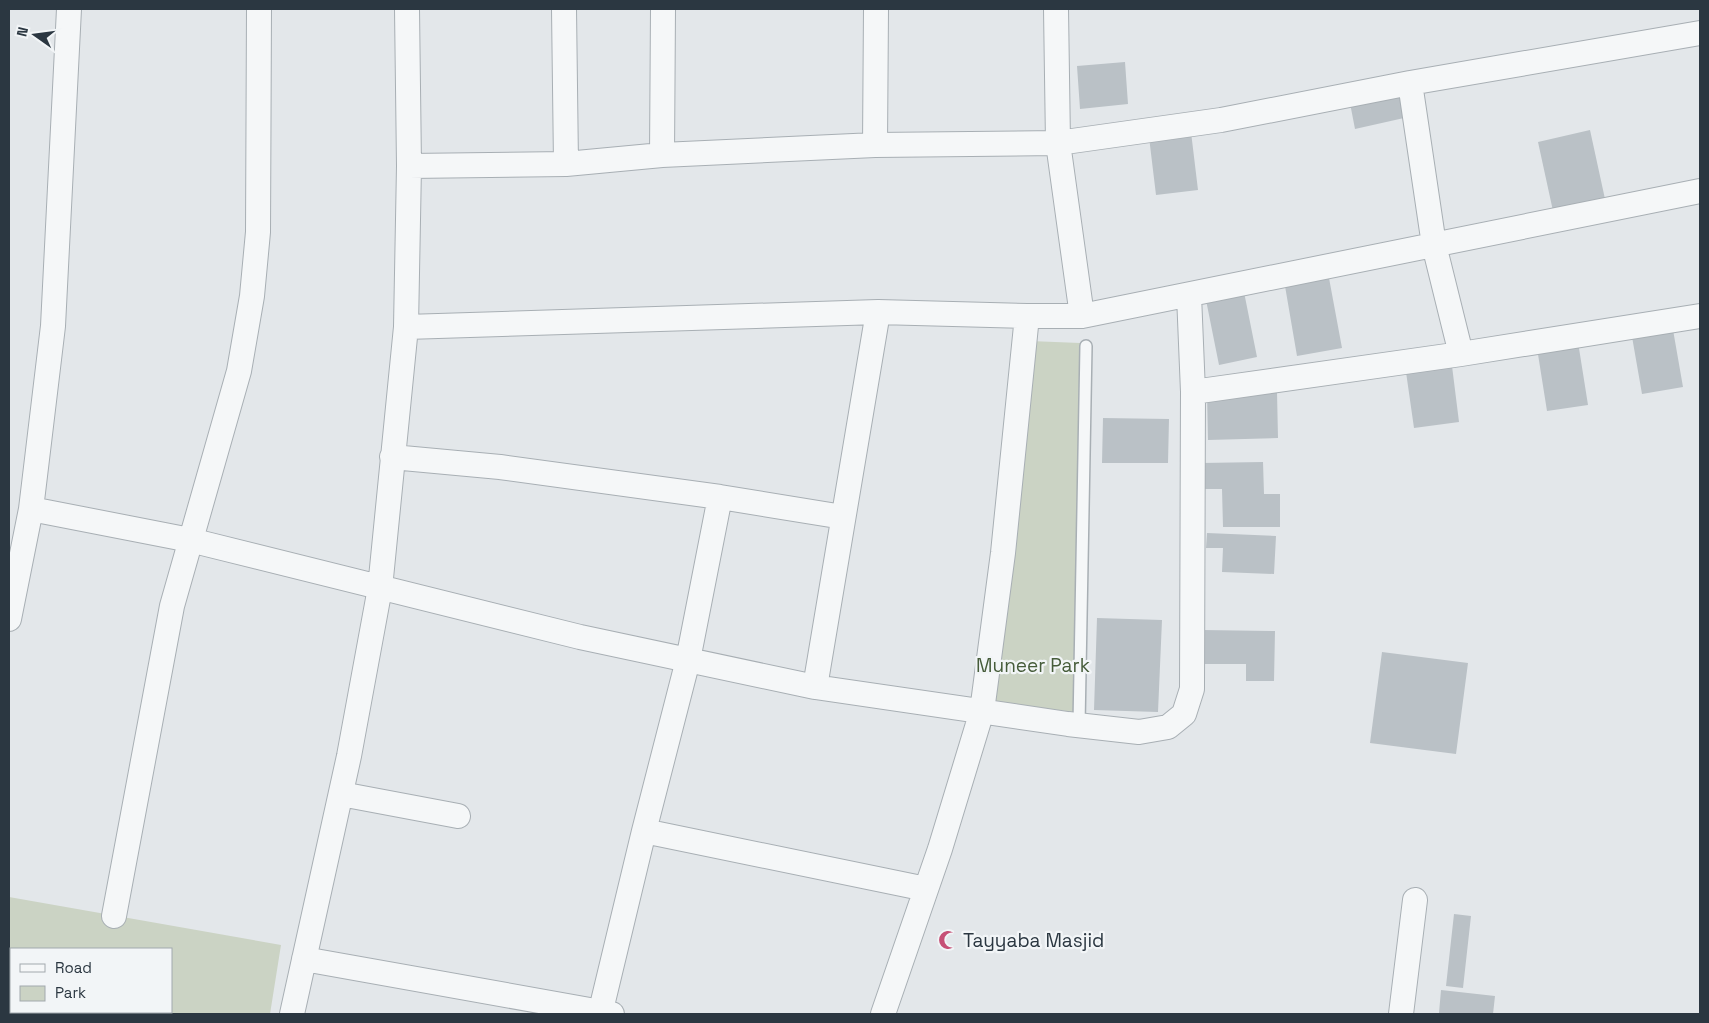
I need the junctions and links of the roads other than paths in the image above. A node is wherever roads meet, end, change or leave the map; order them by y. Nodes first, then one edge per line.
1 (69, 9) edge
2 (259, 9) edge
3 (407, 9) edge
4 (564, 9) edge
5 (663, 9) edge
6 (876, 9) edge
7 (1056, 9) edge
8 (1700, 33) edge
9 (1410, 83) junction
10 (1058, 143) junction
11 (875, 145) junction
12 (662, 155) junction
13 (566, 164) junction
14 (409, 166) junction
15 (1700, 191) edge
16 (1434, 245) junction
17 (1189, 295) junction
18 (878, 312) junction
19 (1027, 316) junction
20 (1082, 316) junction
21 (1700, 316) edge
22 (406, 328) junction
23 (1086, 346) dead end
24 (1461, 354) junction
25 (1193, 392) junction
26 (392, 457) junction
27 (720, 497) junction
28 (31, 509) junction
29 (843, 517) junction
30 (190, 540) junction
31 (380, 588) junction
32 (10, 608) edge
33 (688, 660) junction
34 (815, 687) junction
35 (982, 711) junction
36 (1079, 725) junction
37 (341, 794) junction
38 (458, 816) dead end
39 (644, 831) junction
40 (926, 889) junction
41 (1415, 900) dead end
42 (114, 916) dead end
43 (304, 959) junction
44 (604, 1013) edge
45 (292, 1014) edge
46 (883, 1014) edge
47 (1400, 1014) edge

1 - 28 street
2 - 30 street
3 - 14 street
4 - 13 street
5 - 12 street
6 - 11 street
7 - 10 street
8 - 9 street
9 - 10 street
9 - 16 street
10 - 11 street
10 - 20 street
11 - 12 street
12 - 13 street
13 - 14 street
14 - 22 street
15 - 16 street
16 - 17 street
16 - 24 street
17 - 20 street
17 - 25 street
18 - 19 street
18 - 22 street
18 - 29 street
19 - 20 street
19 - 35 street
21 - 24 street
22 - 26 street
23 - 36 lane
24 - 25 street
25 - 36 street
26 - 27 street
26 - 31 street
27 - 29 street
27 - 33 street
28 - 30 street
28 - 32 street
29 - 34 street
30 - 31 street
30 - 42 street
31 - 33 street
31 - 37 street
33 - 34 street
33 - 39 street
34 - 35 street
35 - 36 street
35 - 40 street
37 - 38 street
37 - 43 street
39 - 40 street
39 - 44 street
40 - 46 street
41 - 47 street
43 - 44 street
43 - 45 street

